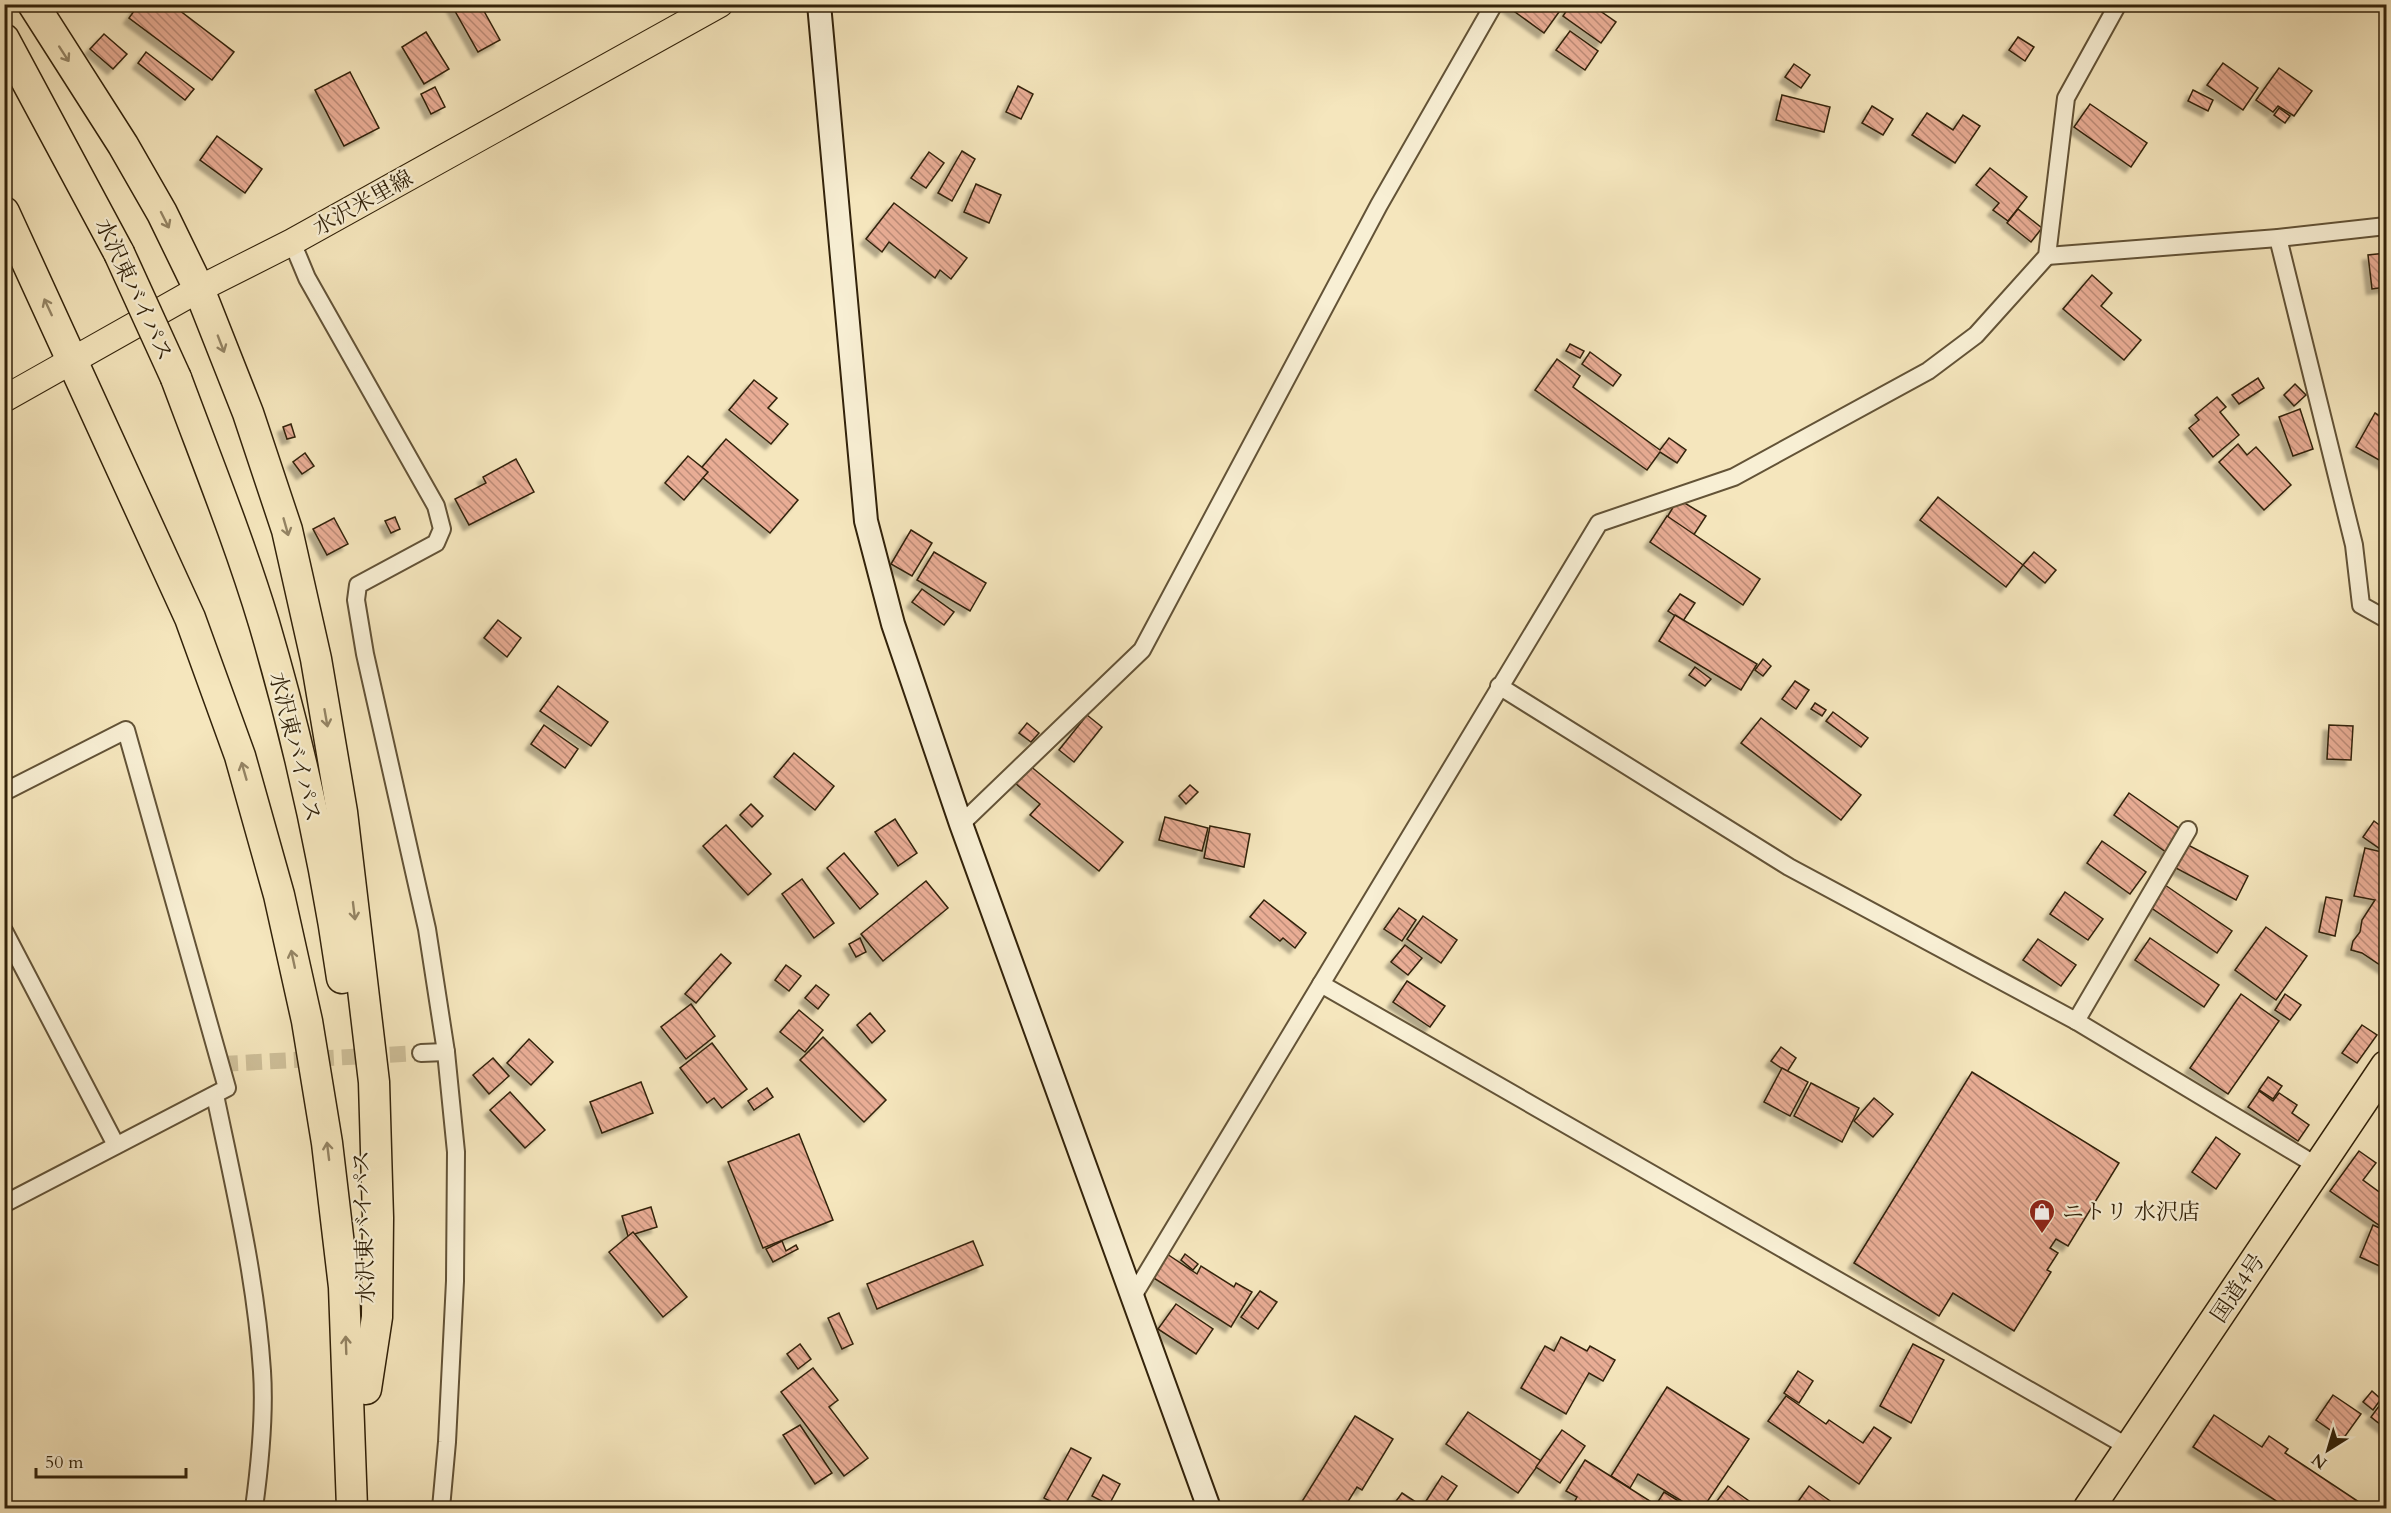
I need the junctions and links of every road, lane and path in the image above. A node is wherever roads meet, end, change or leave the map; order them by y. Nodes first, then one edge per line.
1 (33, 4) edge
2 (720, 4) edge
3 (819, 4) edge
4 (1494, 4) edge
5 (2118, 4) edge
6 (4, 39) edge
7 (4, 212) edge
8 (2386, 226) edge
9 (2278, 238) junction
10 (292, 242) junction
11 (2047, 256) junction
12 (199, 289) junction
13 (72, 360) junction
14 (4, 399) edge
15 (2386, 619) edge
16 (1499, 686) junction
17 (4, 792) edge
18 (961, 824) junction
19 (2188, 830) dead end
20 (4, 931) edge
21 (1321, 984) junction
22 (2076, 1021) junction
23 (447, 1052) junction
24 (421, 1053) tunnel mouth
25 (2386, 1066) edge
26 (215, 1095) junction
27 (116, 1146) junction
28 (2319, 1167) junction
29 (4, 1204) edge
30 (1133, 1296) junction
31 (366, 1389) junction
32 (2130, 1448) junction
33 (254, 1509) edge
34 (353, 1509) edge
35 (441, 1509) edge
36 (1209, 1509) edge
37 (2089, 1509) edge

1 -> 12 highway
2 - 10 main road, 水沢米里線
3 - 18 street
4 - 18 street
5 - 11 street
6 - 31 highway, 水沢東バイパス, bridge
13 -> 7 highway
8 - 9 street
9 - 11 street
9 - 15 street
10 - 12 main road, 水沢米里線
10 - 23 street
11 - 16 street
12 - 13 main road, 水沢米里線
12 -> 31 highway
13 - 14 main road, 水沢米里線
34 -> 13 highway
16 - 21 street
16 - 22 street
17 - 26 street
18 - 30 street
19 - 22 street
20 - 27 street
21 - 30 street
21 - 32 street
22 - 28 street
23 - 24 street
23 - 35 street
25 - 28 highway, 国道4号
26 - 27 street
26 - 33 street
27 - 29 street
28 - 32 highway, 国道4号
30 - 36 street
31 - 34 highway, 水沢東バイパス
32 - 37 highway, 国道4号

